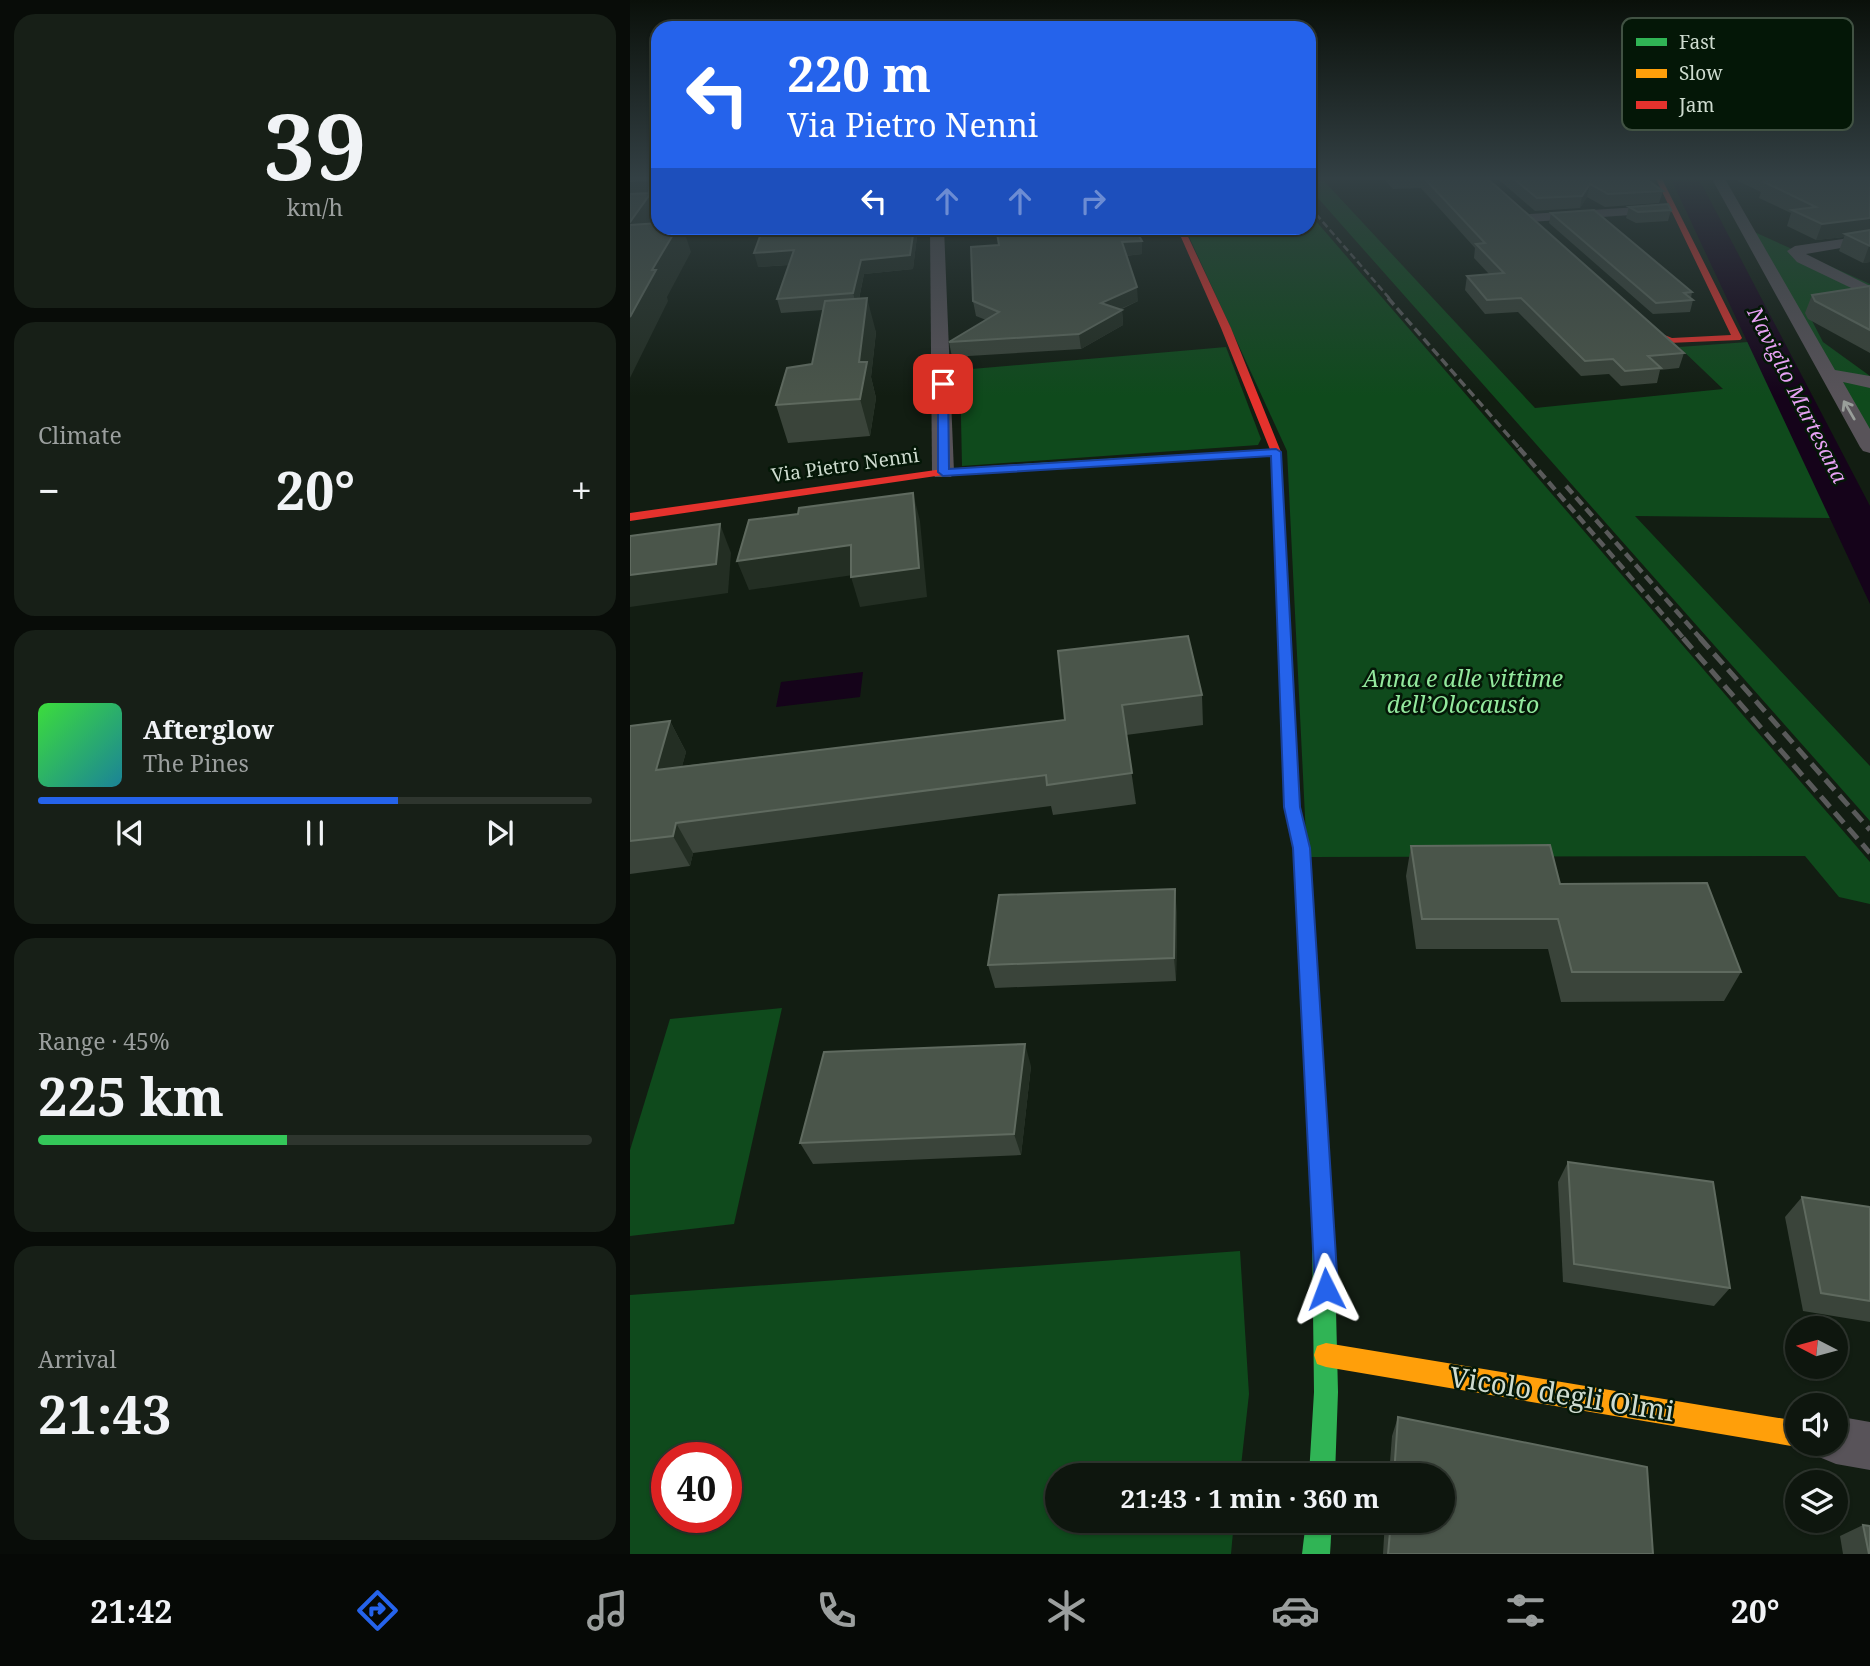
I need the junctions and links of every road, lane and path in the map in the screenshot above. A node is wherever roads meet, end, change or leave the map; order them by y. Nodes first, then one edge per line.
1 (938, 252) edge
2 (1191, 252) edge
3 (1694, 252) edge
4 (1759, 252) edge
5 (1795, 252) edge
6 (1870, 293) edge
7 (1783, 294) junction
8 (1809, 295) edge
9 (1835, 296) edge
10 (1618, 299) edge
11 (1829, 374) junction
12 (1870, 382) edge
13 (1870, 447) edge
14 (1276, 452) junction
15 (943, 472) junction
16 (630, 517) edge
17 (1326, 1355) junction
18 (1785, 1432) edge
19 (1848, 1442) edge
20 (1870, 1446) edge
21 (1322, 1463) edge
22 (1318, 1533) edge
23 (1317, 1554) edge

1 - 15 street
2 - 14 street
3 - 10 street
4 - 7 street
5 - 6 street
6 - 9 street
7 - 8 street
7 - 11 street
11 - 12 street
13 -> 11 street
14 - 15 street, Via Pietro Nenni
14 - 17 street
15 - 16 street, Via Pietro Nenni
17 - 18 street, Vicolo degli Olmi
17 - 21 street
19 - 20 street
22 - 23 street

